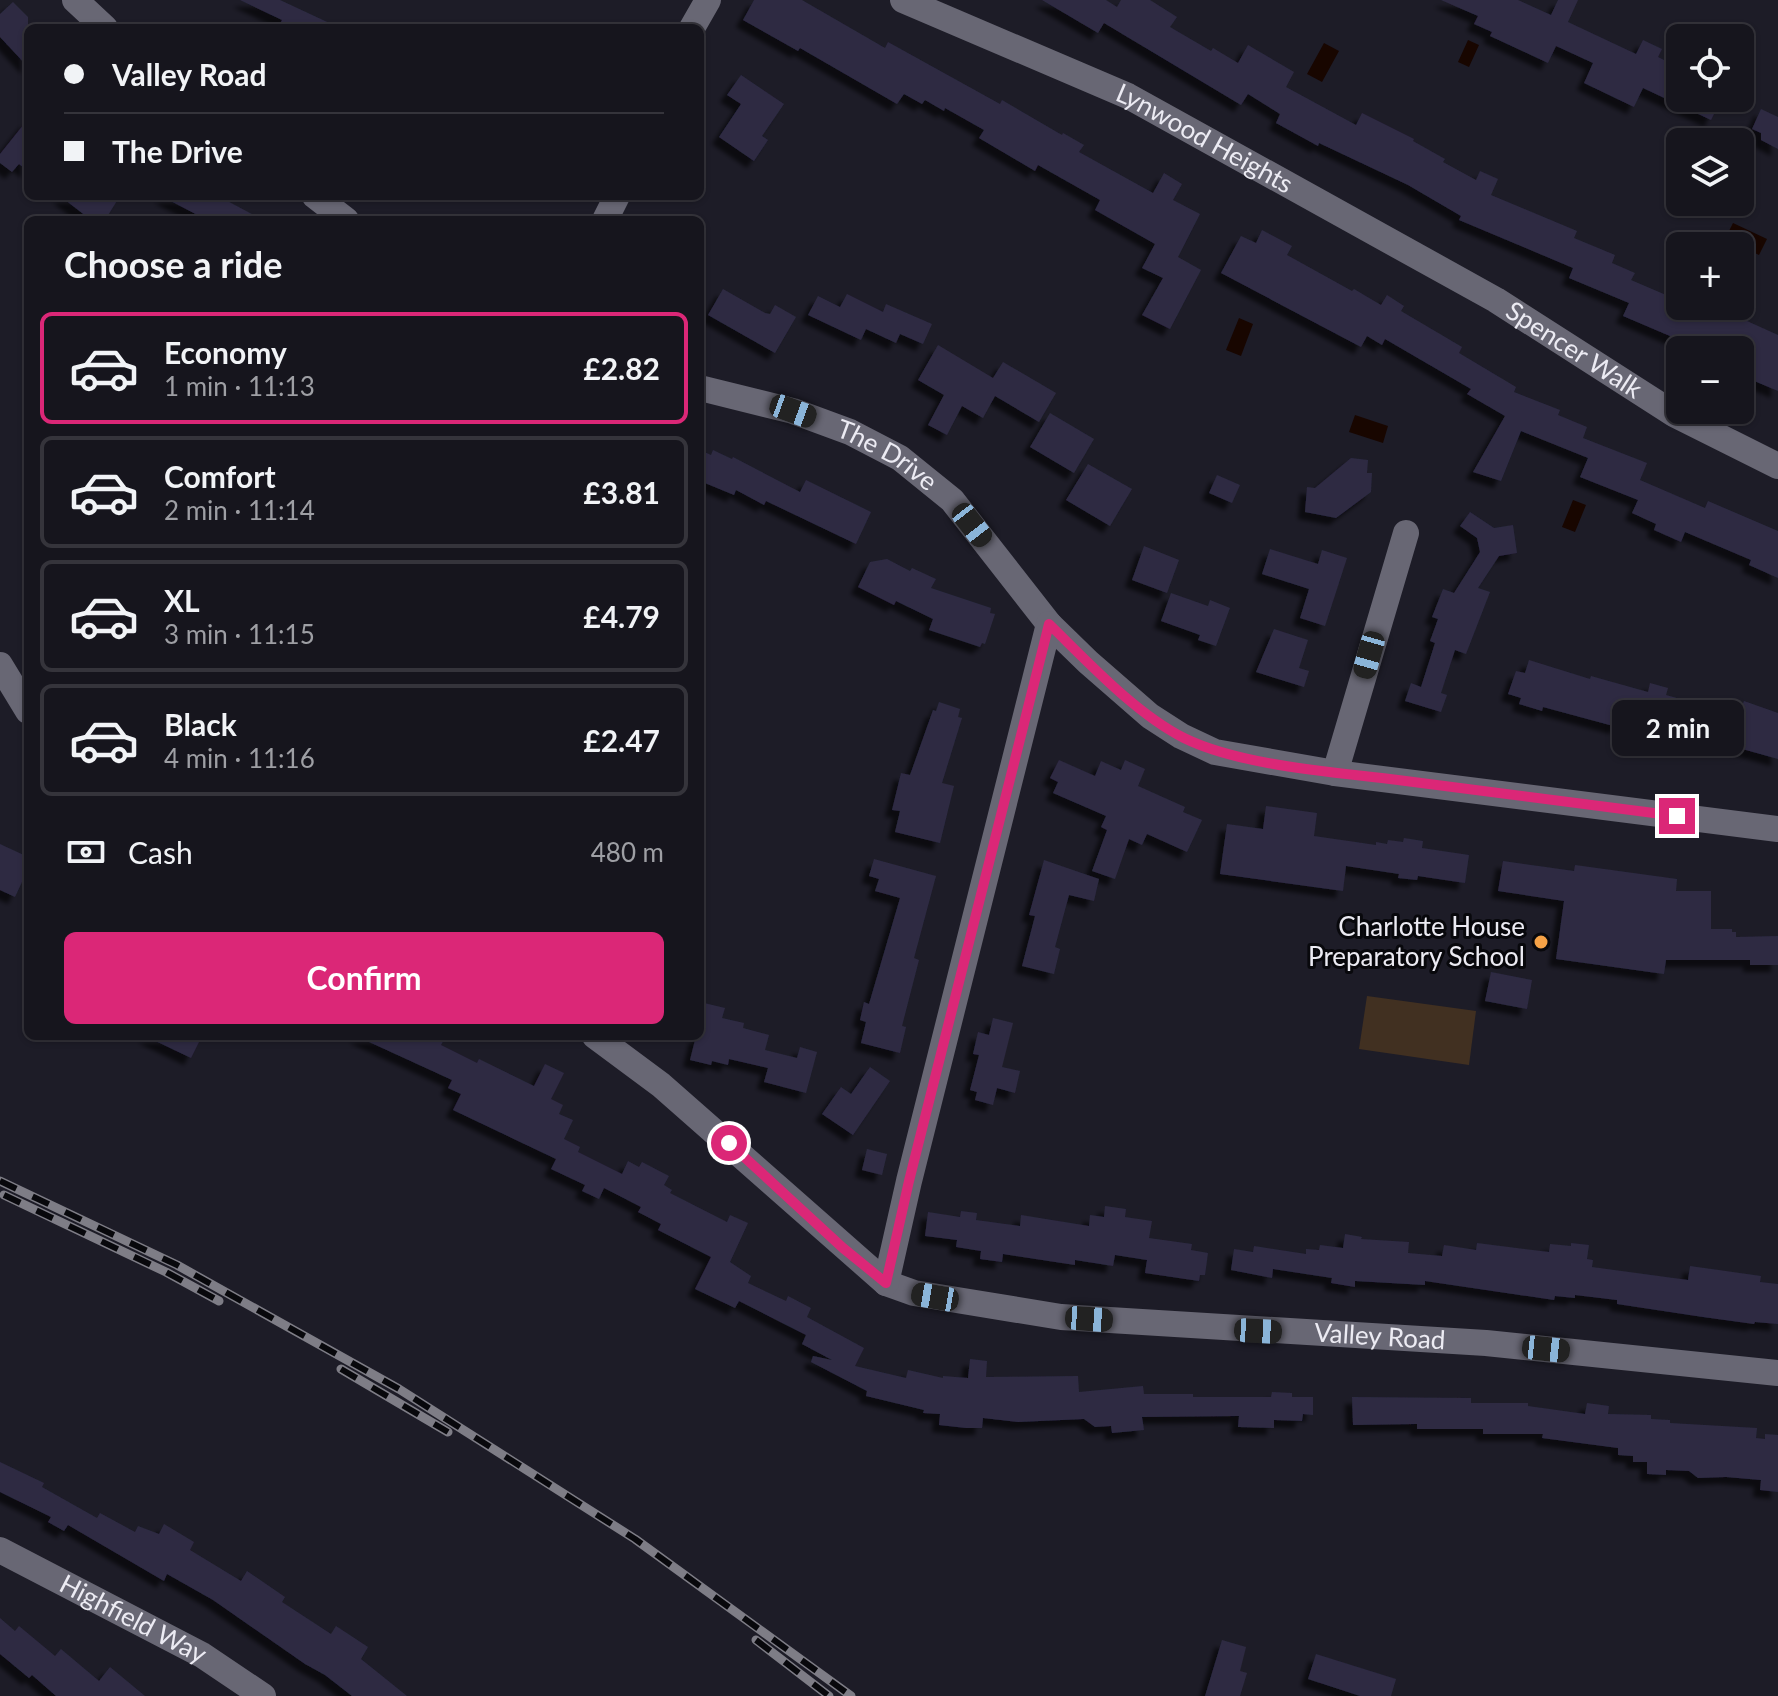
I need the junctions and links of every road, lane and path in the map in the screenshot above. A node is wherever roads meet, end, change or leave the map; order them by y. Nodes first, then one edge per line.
1 (75, 0) edge
2 (708, 0) edge
3 (903, 0) edge
4 (101, 24) edge
5 (694, 24) edge
6 (320, 200) edge
7 (341, 216) edge
8 (1496, 300) joint
9 (704, 389) edge
10 (1778, 466) edge
11 (1406, 533) dead end
12 (1049, 624) junction
13 (0, 665) edge
14 (24, 704) edge
15 (1335, 773) junction
16 (1778, 829) edge
17 (600, 1040) edge
18 (886, 1283) junction
19 (1778, 1373) edge
20 (0, 1550) edge
21 (263, 1696) edge

1 - 4 street
2 - 5 street
3 - 8 street, Lynwood Heights
6 - 7 street
8 - 10 street, Spencer Walk
9 - 12 street, The Drive
11 - 15 street
12 - 15 street, The Drive
12 - 18 street
13 - 14 street
15 - 16 street, The Drive
17 - 18 street, Valley Road
18 - 19 street, Valley Road
20 - 21 street, Highfield Way

